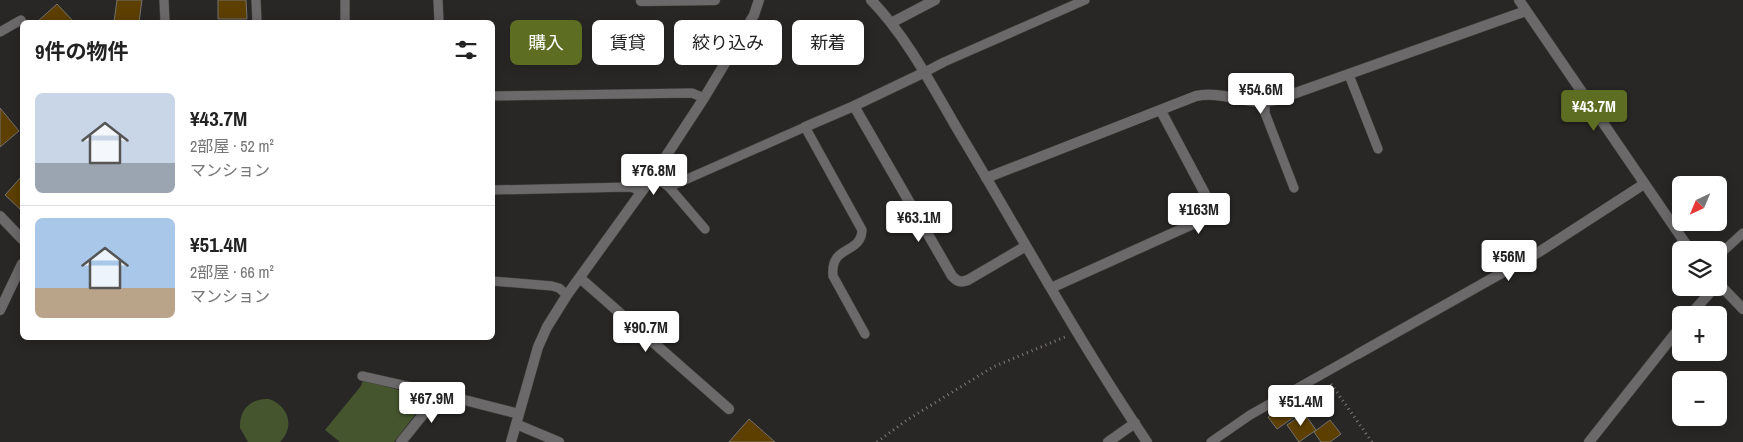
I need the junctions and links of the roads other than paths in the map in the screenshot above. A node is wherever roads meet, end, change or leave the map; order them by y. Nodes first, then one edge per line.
1 (164, 0) edge
2 (256, 0) edge
3 (345, 0) edge
4 (438, 0) edge
5 (715, 0) edge
6 (871, 0) edge
7 (935, 0) edge
8 (1085, 0) edge
9 (1519, 0) edge
10 (641, 1) edge
11 (755, 1) edge
12 (1526, 12) junction
13 (165, 20) edge
14 (257, 20) edge
15 (345, 20) edge
16 (439, 20) edge
17 (20, 21) edge
18 (891, 23) junction
19 (0, 32) edge
20 (923, 73) junction
21 (1349, 74) junction
22 (495, 96) edge
23 (704, 98) junction
24 (1265, 103) junction
25 (854, 106) junction
26 (1161, 111) junction
27 (805, 127) junction
28 (1378, 149) dead end
29 (653, 176) junction
30 (986, 178) junction
31 (1644, 184) junction
32 (668, 187) junction
33 (1294, 188) dead end
34 (495, 190) edge
35 (642, 192) junction
36 (0, 216) edge
37 (705, 229) dead end
38 (1743, 233) edge
39 (20, 237) edge
40 (1684, 241) edge
41 (1026, 246) junction
42 (1727, 248) edge
43 (20, 268) edge
44 (580, 278) junction
45 (495, 281) edge
46 (1052, 288) junction
47 (1727, 292) edge
48 (567, 295) junction
49 (1707, 296) edge
50 (1698, 306) edge
51 (1743, 309) edge
52 (0, 310) edge
53 (865, 334) dead end
54 (1672, 337) edge
55 (1358, 354) joint
56 (362, 376) dead end
57 (433, 392) junction
58 (729, 409) dead end
59 (518, 419) junction
60 (1135, 423) junction
61 (401, 442) edge
62 (511, 442) edge
63 (559, 442) edge
64 (1108, 442) edge
65 (1147, 442) edge
66 (1211, 442) edge
67 (1589, 442) edge

1 - 13 lane
2 - 14 lane
3 - 15 lane
4 - 16 lane
5 - 10 street
6 - 18 street
7 - 18 street
8 - 20 lane
9 - 12 street
11 - 23 street
12 - 21 street
12 - 31 street
17 - 19 lane
18 - 20 street
20 - 25 street
20 - 30 street
21 - 24 street
21 - 28 lane
22 - 23 lane
23 - 29 street
24 - 26 street
24 - 33 lane
25 - 27 street
25 - 41 street
26 - 30 street
26 - 46 street
27 - 32 lane
27 - 53 lane
29 - 32 lane
29 - 35 street
30 - 41 street
31 - 40 street
31 - 55 street
32 - 37 lane
34 - 35 lane
35 - 44 street
36 - 39 street
38 - 42 lane
41 - 46 street
43 - 52 street
44 - 48 street
44 - 58 street
45 - 48 lane
46 - 60 street
47 - 51 street
48 - 59 street
49 - 50 street
54 - 67 street
55 - 66 lane
56 - 57 lane
57 - 59 street
57 - 61 street
59 - 62 street
59 - 63 street
60 - 64 street
60 - 65 street

